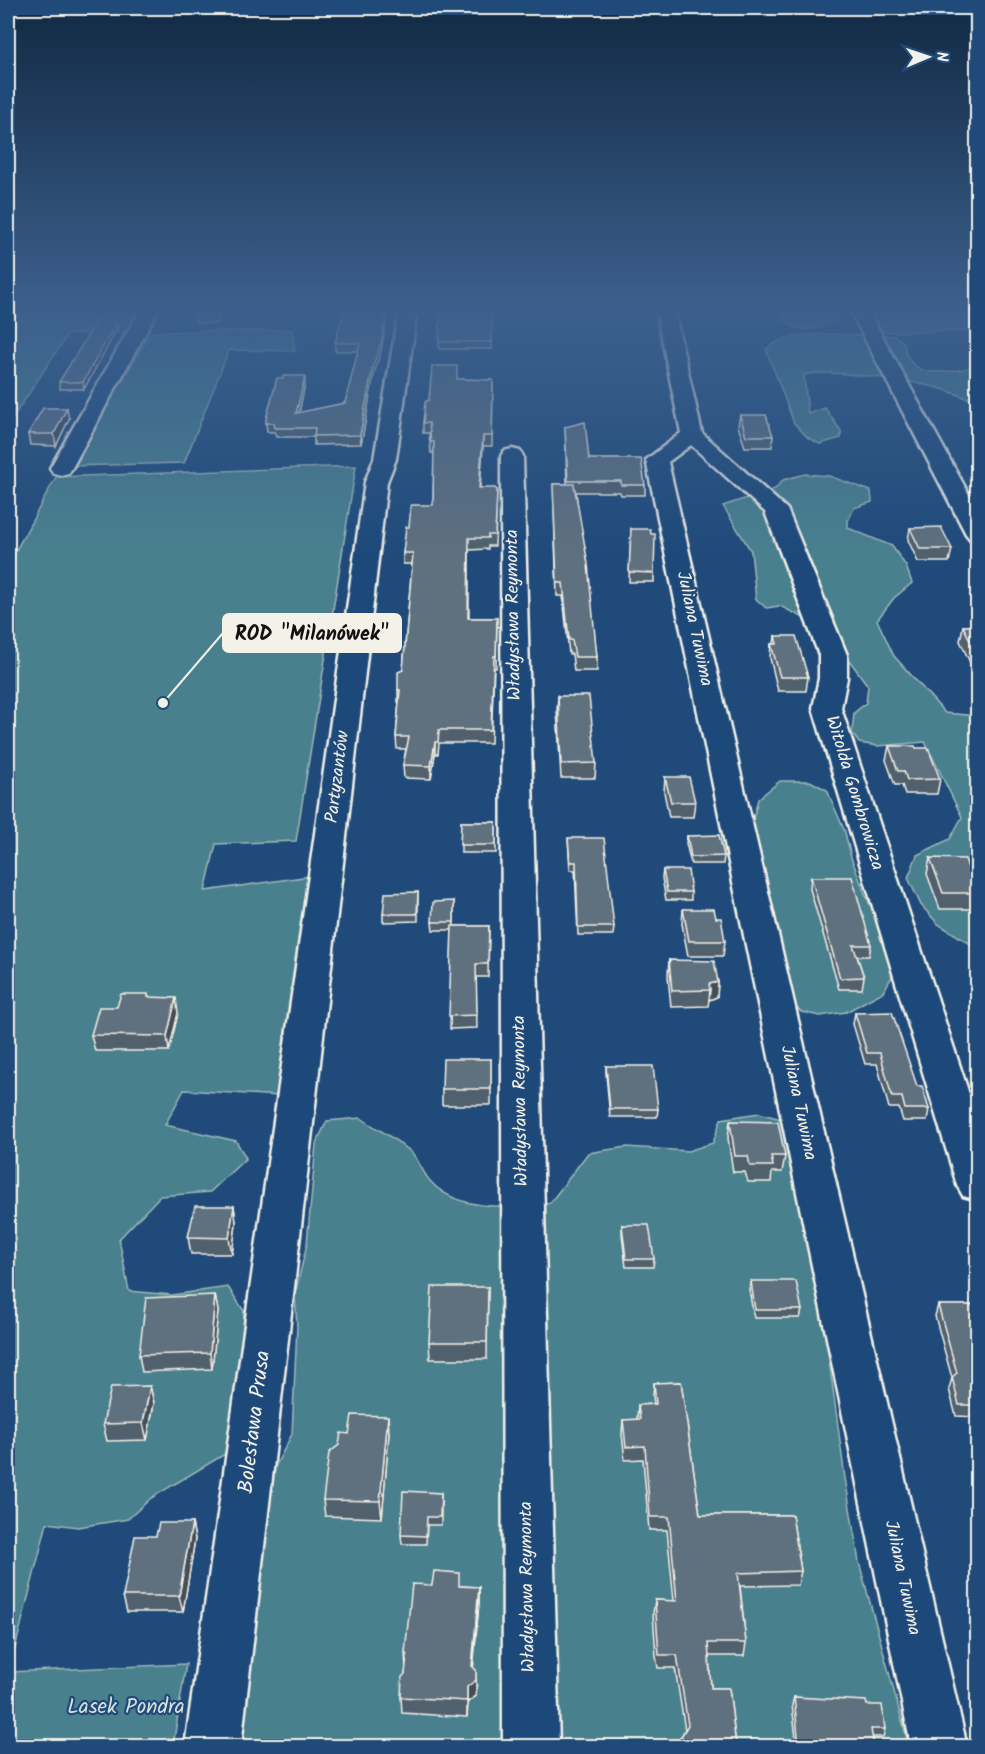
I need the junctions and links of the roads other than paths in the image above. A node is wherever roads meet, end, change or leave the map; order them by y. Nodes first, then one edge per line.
1 (103, 392) edge
2 (395, 392) edge
3 (683, 392) edge
4 (902, 392) edge
5 (692, 435) junction
6 (512, 456) dead end
7 (61, 468) dead end
8 (978, 534) edge
9 (296, 1097) joint
10 (978, 1185) edge
11 (213, 1746) edge
12 (531, 1746) edge
13 (939, 1746) edge

1 - 7 street
2 - 9 street, Partyzantów
3 - 5 street
4 - 8 street
5 - 10 street, Witolda Gombrowicza
5 - 13 street, Juliana Tuwima
6 - 12 street, Władysława Reymonta
9 - 11 street, Bolesława Prusa

